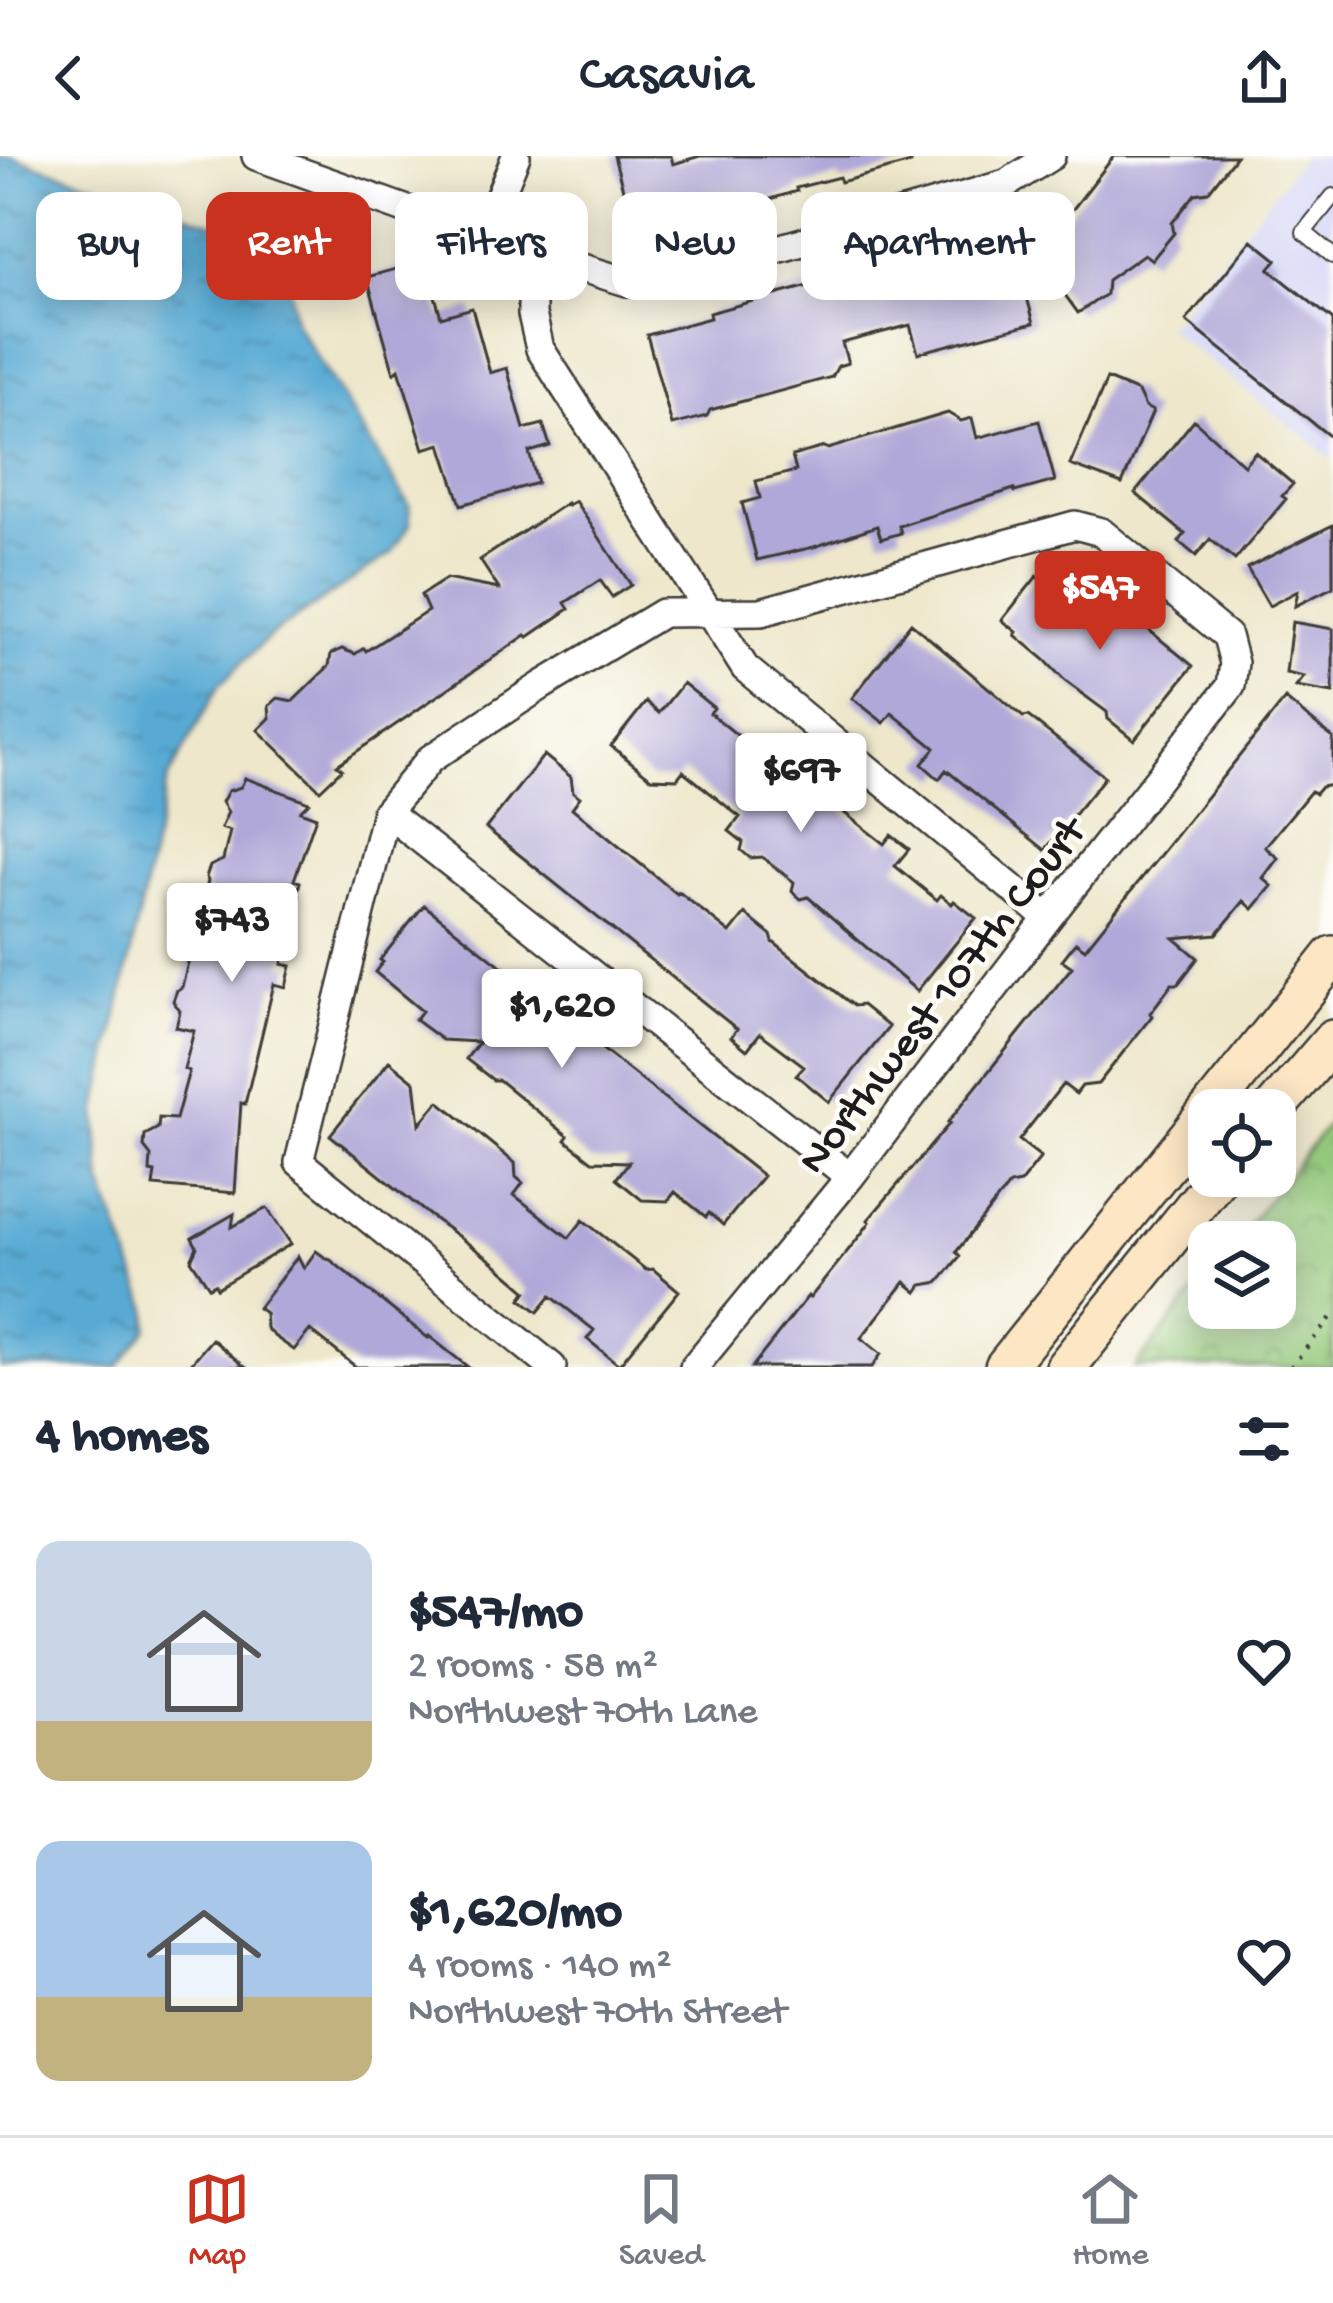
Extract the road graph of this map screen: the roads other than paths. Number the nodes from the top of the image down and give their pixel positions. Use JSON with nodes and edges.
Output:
{"nodes":[{"id":1,"x":256,"y":156,"type":"edge"},
{"id":2,"x":516,"y":156,"type":"edge"},
{"id":3,"x":1051,"y":156,"type":"edge"},
{"id":4,"x":501,"y":192,"type":"edge"},
{"id":5,"x":1333,"y":196,"type":"edge"},
{"id":6,"x":395,"y":206,"type":"edge"},
{"id":7,"x":1333,"y":256,"type":"edge"},
{"id":8,"x":588,"y":269,"type":"edge"},
{"id":9,"x":532,"y":300,"type":"edge"},
{"id":10,"x":708,"y":613,"type":"junction"},
{"id":11,"x":386,"y":812,"type":"junction"},
{"id":12,"x":1048,"y":917,"type":"junction"},
{"id":13,"x":1333,"y":956,"type":"edge"},
{"id":14,"x":1333,"y":1040,"type":"edge"},
{"id":15,"x":1227,"y":1089,"type":"edge"},
{"id":16,"x":1291,"y":1089,"type":"edge"},
{"id":17,"x":1188,"y":1137,"type":"edge"},
{"id":18,"x":850,"y":1177,"type":"junction"},
{"id":19,"x":1202,"y":1197,"type":"edge"},
{"id":20,"x":552,"y":1367,"type":"edge"},
{"id":21,"x":694,"y":1367,"type":"edge"},
{"id":22,"x":1005,"y":1367,"type":"edge"},
{"id":23,"x":1066,"y":1367,"type":"edge"}],
"edges":[{"from":1,"to":6,"type":"street"},
{"from":2,"to":4,"type":"street"},
{"from":3,"to":8,"type":"street"},
{"from":5,"to":7,"type":"lane"},
{"from":9,"to":10,"type":"street"},
{"from":10,"to":11,"type":"street"},
{"from":10,"to":12,"type":"street"},
{"from":10,"to":12,"type":"street","name":"Northwest 107th Court"},
{"from":11,"to":18,"type":"street"},
{"from":11,"to":20,"type":"street"},
{"from":12,"to":18,"type":"street","name":"Northwest 107th Court"},
{"from":13,"to":15,"type":"main road"},
{"from":14,"to":16,"type":"main road"},
{"from":17,"to":22,"type":"main road"},
{"from":18,"to":21,"type":"street","name":"Northwest 107th Court"},
{"from":19,"to":23,"type":"main road"}]}
